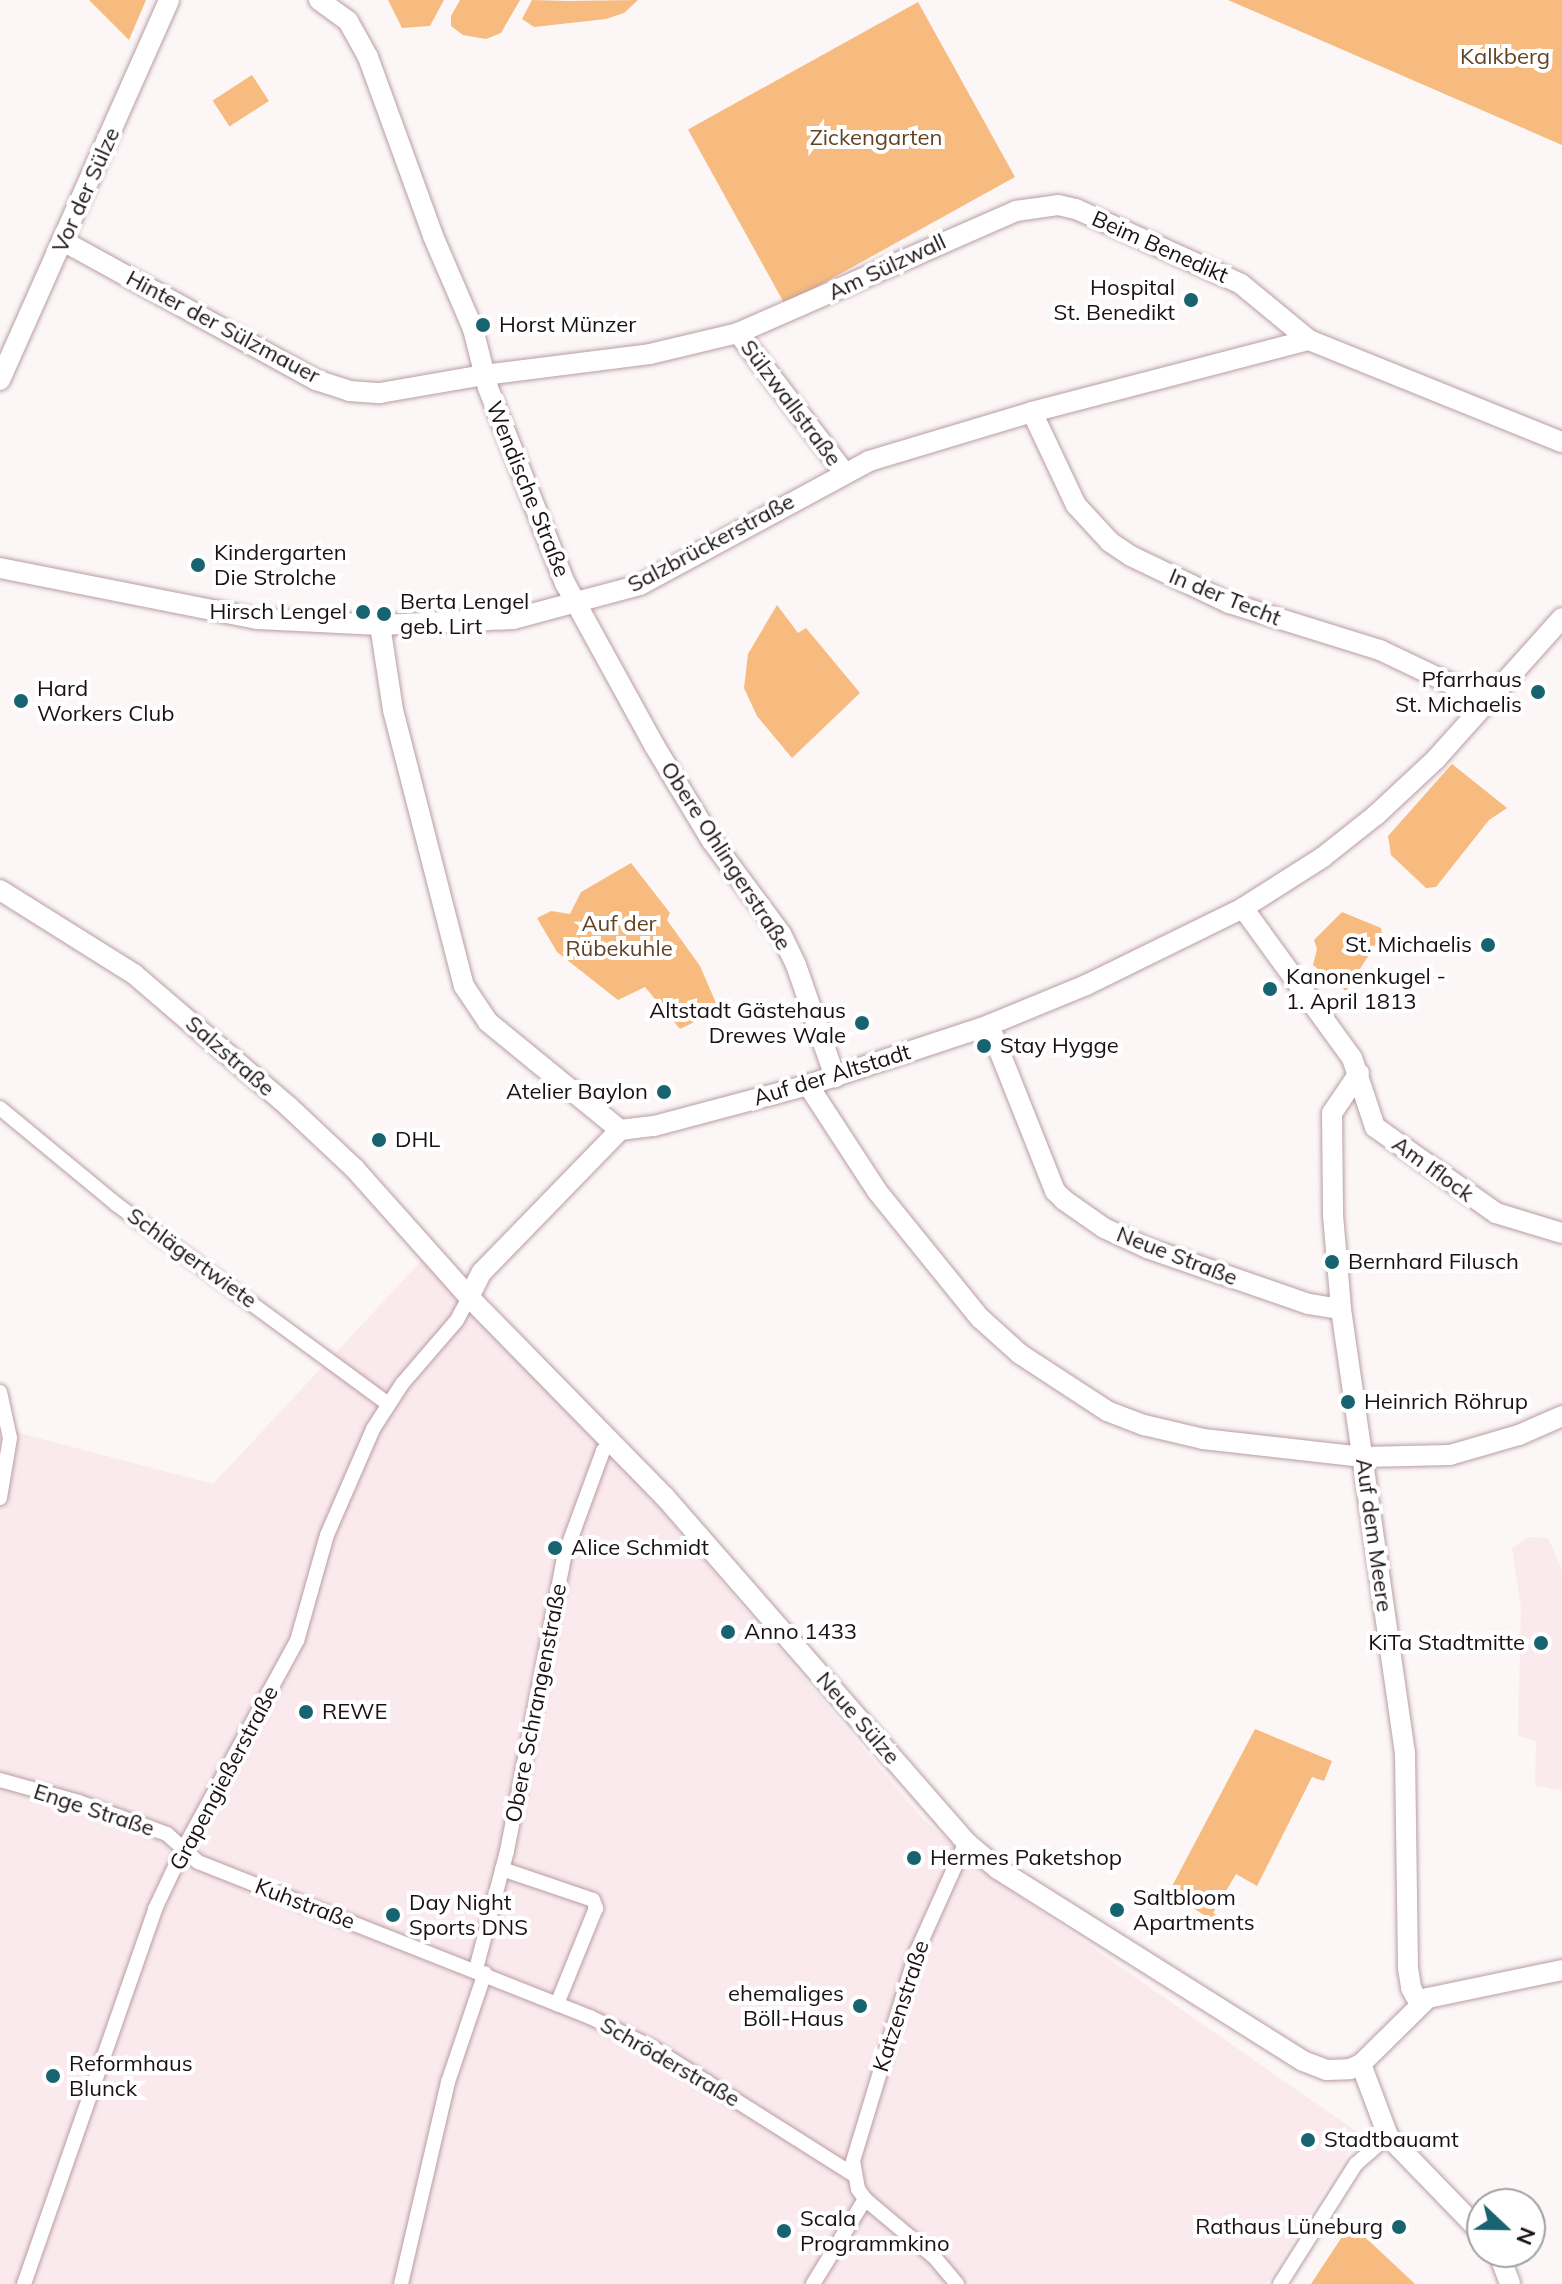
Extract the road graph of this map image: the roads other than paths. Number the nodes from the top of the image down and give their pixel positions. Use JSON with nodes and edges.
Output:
{"nodes":[{"id":1,"x":169,"y":0,"type":"edge"},
{"id":2,"x":319,"y":0,"type":"edge"},
{"id":3,"x":1038,"y":206,"type":"joint"},
{"id":4,"x":63,"y":241,"type":"junction"},
{"id":5,"x":738,"y":333,"type":"junction"},
{"id":6,"x":1309,"y":340,"type":"junction"},
{"id":7,"x":484,"y":375,"type":"junction"},
{"id":8,"x":0,"y":380,"type":"edge"},
{"id":9,"x":1032,"y":412,"type":"junction"},
{"id":10,"x":1562,"y":442,"type":"edge"},
{"id":11,"x":844,"y":472,"type":"junction"},
{"id":12,"x":0,"y":568,"type":"edge"},
{"id":13,"x":574,"y":602,"type":"junction"},
{"id":14,"x":1562,"y":618,"type":"edge"},
{"id":15,"x":380,"y":625,"type":"junction"},
{"id":16,"x":1487,"y":701,"type":"junction"},
{"id":17,"x":0,"y":890,"type":"edge"},
{"id":18,"x":1243,"y":908,"type":"junction"},
{"id":19,"x":989,"y":1025,"type":"junction"},
{"id":20,"x":1356,"y":1065,"type":"junction"},
{"id":21,"x":835,"y":1077,"type":"junction"},
{"id":22,"x":808,"y":1085,"type":"junction"},
{"id":23,"x":0,"y":1108,"type":"edge"},
{"id":24,"x":620,"y":1130,"type":"junction"},
{"id":25,"x":1562,"y":1233,"type":"edge"},
{"id":26,"x":432,"y":1256,"type":"joint"},
{"id":27,"x":469,"y":1297,"type":"junction"},
{"id":28,"x":1341,"y":1309,"type":"junction"},
{"id":29,"x":0,"y":1392,"type":"edge"},
{"id":30,"x":388,"y":1404,"type":"junction"},
{"id":31,"x":1562,"y":1416,"type":"edge"},
{"id":32,"x":606,"y":1436,"type":"junction"},
{"id":33,"x":5,"y":1437,"type":"edge"},
{"id":34,"x":1363,"y":1457,"type":"junction"},
{"id":35,"x":0,"y":1498,"type":"edge"},
{"id":36,"x":0,"y":1780,"type":"edge"},
{"id":37,"x":966,"y":1842,"type":"junction"},
{"id":38,"x":184,"y":1848,"type":"junction"},
{"id":39,"x":502,"y":1869,"type":"junction"},
{"id":40,"x":1562,"y":1970,"type":"edge"},
{"id":41,"x":480,"y":1971,"type":"junction"},
{"id":42,"x":557,"y":2004,"type":"junction"},
{"id":43,"x":1420,"y":2004,"type":"junction"},
{"id":44,"x":1361,"y":2064,"type":"junction"},
{"id":45,"x":1388,"y":2136,"type":"junction"},
{"id":46,"x":854,"y":2175,"type":"junction"},
{"id":47,"x":865,"y":2199,"type":"junction"},
{"id":48,"x":1466,"y":2216,"type":"edge"},
{"id":49,"x":24,"y":2284,"type":"edge"},
{"id":50,"x":401,"y":2284,"type":"edge"},
{"id":51,"x":813,"y":2284,"type":"edge"},
{"id":52,"x":957,"y":2284,"type":"edge"},
{"id":53,"x":1280,"y":2284,"type":"edge"}],
"edges":[{"from":1,"to":4,"type":"street","name":"Vor der Sülze"},
{"from":2,"to":7,"type":"street"},
{"from":3,"to":5,"type":"street","name":"Am Sülzwall"},
{"from":3,"to":6,"type":"street","name":"Beim Benedikt"},
{"from":4,"to":7,"type":"street","name":"Hinter der Sülzmauer"},
{"from":4,"to":8,"type":"street","name":"Vor der Sülze"},
{"from":5,"to":7,"type":"street","name":"Hinter der Sülzmauer"},
{"from":5,"to":11,"type":"street","name":"Sülzwallstraße"},
{"from":6,"to":9,"type":"street"},
{"from":6,"to":10,"type":"street","name":"Beim Benedikt"},
{"from":7,"to":13,"type":"street","name":"Wendische Straße"},
{"from":9,"to":11,"type":"street","name":"Salzbrückerstraße"},
{"from":9,"to":16,"type":"street","name":"In der Techt"},
{"from":11,"to":13,"type":"street","name":"Salzbrückerstraße"},
{"from":12,"to":15,"type":"street","name":"Salzbrückerstraße"},
{"from":13,"to":15,"type":"street","name":"Salzbrückerstraße"},
{"from":13,"to":21,"type":"street","name":"Obere Ohlingerstraße"},
{"from":14,"to":16,"type":"street","name":"Auf der Altstadt"},
{"from":15,"to":24,"type":"street"},
{"from":16,"to":18,"type":"street","name":"Auf der Altstadt"},
{"from":17,"to":26,"type":"street","name":"Salzstraße"},
{"from":18,"to":19,"type":"street","name":"Auf der Altstadt"},
{"from":18,"to":20,"type":"street","name":"Am Iflock"},
{"from":19,"to":21,"type":"street","name":"Auf der Altstadt"},
{"from":19,"to":28,"type":"street","name":"Neue Straße"},
{"from":20,"to":25,"type":"street","name":"Am Iflock"},
{"from":20,"to":28,"type":"street","name":"Auf dem Meere"},
{"from":21,"to":22,"type":"street","name":"Auf der Altstadt"},
{"from":22,"to":24,"type":"street","name":"Auf der Altstadt"},
{"from":22,"to":34,"type":"street"},
{"from":23,"to":30,"type":"street","name":"Schlägertwiete"},
{"from":24,"to":27,"type":"street"},
{"from":26,"to":27,"type":"street","name":"Neue Sülze"},
{"from":27,"to":30,"type":"street","name":"Grapengießerstraße"},
{"from":27,"to":32,"type":"street","name":"Neue Sülze"},
{"from":28,"to":34,"type":"street","name":"Auf dem Meere"},
{"from":29,"to":33,"type":"street"},
{"from":30,"to":38,"type":"street","name":"Grapengießerstraße"},
{"from":31,"to":34,"type":"street"},
{"from":32,"to":37,"type":"street","name":"Neue Sülze"},
{"from":32,"to":39,"type":"street","name":"Obere Schrangenstraße"},
{"from":33,"to":35,"type":"street"},
{"from":34,"to":43,"type":"street","name":"Auf dem Meere"},
{"from":36,"to":38,"type":"street","name":"Enge Straße"},
{"from":37,"to":44,"type":"street","name":"Neue Sülze"},
{"from":37,"to":46,"type":"street","name":"Katzenstraße"},
{"from":38,"to":41,"type":"street","name":"Kuhstraße"},
{"from":38,"to":49,"type":"street","name":"Grapengießerstraße"},
{"from":39,"to":41,"type":"street","name":"Obere Schrangenstraße"},
{"from":39,"to":42,"type":"street"},
{"from":40,"to":43,"type":"street"},
{"from":41,"to":42,"type":"street","name":"Schröderstraße"},
{"from":41,"to":50,"type":"street","name":"Obere Schrangenstraße"},
{"from":42,"to":46,"type":"street","name":"Schröderstraße"},
{"from":43,"to":44,"type":"street"},
{"from":44,"to":45,"type":"street"},
{"from":45,"to":48,"type":"street"},
{"from":45,"to":53,"type":"street"},
{"from":46,"to":47,"type":"street"},
{"from":47,"to":51,"type":"street"},
{"from":47,"to":52,"type":"street"}]}
